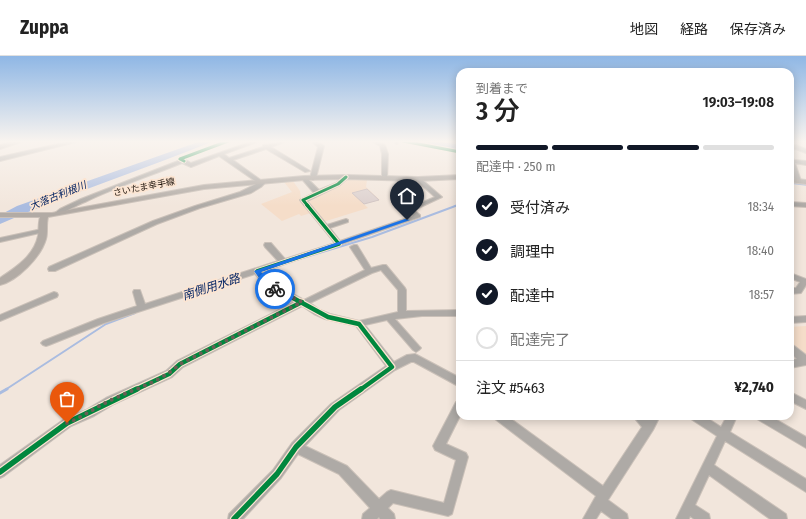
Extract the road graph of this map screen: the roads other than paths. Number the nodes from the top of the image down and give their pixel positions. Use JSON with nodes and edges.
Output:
{"nodes":[{"id":1,"x":178,"y":163,"type":"edge"},
{"id":2,"x":187,"y":163,"type":"edge"},
{"id":3,"x":197,"y":163,"type":"edge"},
{"id":4,"x":233,"y":163,"type":"edge"},
{"id":5,"x":289,"y":163,"type":"edge"},
{"id":6,"x":317,"y":163,"type":"edge"},
{"id":7,"x":385,"y":163,"type":"edge"},
{"id":8,"x":191,"y":165,"type":"junction"},
{"id":9,"x":199,"y":169,"type":"dead end"},
{"id":10,"x":305,"y":175,"type":"junction"},
{"id":11,"x":346,"y":177,"type":"junction"},
{"id":12,"x":456,"y":177,"type":"edge"},
{"id":13,"x":313,"y":178,"type":"junction"},
{"id":14,"x":385,"y":178,"type":"junction"},
{"id":15,"x":418,"y":179,"type":"junction"},
{"id":16,"x":794,"y":181,"type":"edge"},
{"id":17,"x":262,"y":182,"type":"junction"},
{"id":18,"x":806,"y":182,"type":"edge"},
{"id":19,"x":318,"y":193,"type":"junction"},
{"id":20,"x":794,"y":204,"type":"edge"},
{"id":21,"x":806,"y":205,"type":"edge"},
{"id":22,"x":57,"y":214,"type":"junction"},
{"id":23,"x":0,"y":215,"type":"edge"},
{"id":24,"x":45,"y":216,"type":"junction"},
{"id":25,"x":346,"y":221,"type":"dead end"},
{"id":26,"x":326,"y":228,"type":"junction"},
{"id":27,"x":42,"y":231,"type":"junction"},
{"id":28,"x":351,"y":231,"type":"dead end"},
{"id":29,"x":357,"y":238,"type":"junction"},
{"id":30,"x":0,"y":240,"type":"edge"},
{"id":31,"x":339,"y":244,"type":"junction"},
{"id":32,"x":268,"y":245,"type":"dead end"},
{"id":33,"x":354,"y":247,"type":"dead end"},
{"id":34,"x":283,"y":262,"type":"junction"},
{"id":35,"x":52,"y":269,"type":"dead end"},
{"id":36,"x":257,"y":271,"type":"junction"},
{"id":37,"x":369,"y":271,"type":"junction"},
{"id":38,"x":794,"y":277,"type":"edge"},
{"id":39,"x":0,"y":282,"type":"edge"},
{"id":40,"x":806,"y":282,"type":"edge"},
{"id":41,"x":794,"y":291,"type":"edge"},
{"id":42,"x":137,"y":292,"type":"dead end"},
{"id":43,"x":54,"y":295,"type":"dead end"},
{"id":44,"x":303,"y":302,"type":"junction"},
{"id":45,"x":142,"y":308,"type":"junction"},
{"id":46,"x":456,"y":313,"type":"edge"},
{"id":47,"x":402,"y":315,"type":"junction"},
{"id":48,"x":389,"y":317,"type":"junction"},
{"id":49,"x":0,"y":318,"type":"edge"},
{"id":50,"x":806,"y":319,"type":"edge"},
{"id":51,"x":794,"y":320,"type":"edge"},
{"id":52,"x":359,"y":324,"type":"junction"},
{"id":53,"x":46,"y":343,"type":"dead end"},
{"id":54,"x":416,"y":348,"type":"dead end"},
{"id":55,"x":794,"y":350,"type":"edge"},
{"id":56,"x":806,"y":361,"type":"edge"},
{"id":57,"x":794,"y":363,"type":"edge"},
{"id":58,"x":392,"y":367,"type":"junction"},
{"id":59,"x":456,"y":382,"type":"edge"},
{"id":60,"x":794,"y":398,"type":"edge"},
{"id":61,"x":806,"y":405,"type":"edge"},
{"id":62,"x":456,"y":414,"type":"edge"},
{"id":63,"x":504,"y":420,"type":"edge"},
{"id":64,"x":642,"y":420,"type":"edge"},
{"id":65,"x":652,"y":420,"type":"edge"},
{"id":66,"x":702,"y":420,"type":"edge"},
{"id":67,"x":730,"y":420,"type":"edge"},
{"id":68,"x":768,"y":420,"type":"edge"},
{"id":69,"x":648,"y":426,"type":"junction"},
{"id":70,"x":724,"y":433,"type":"junction"},
{"id":71,"x":806,"y":443,"type":"edge"},
{"id":72,"x":296,"y":447,"type":"junction"},
{"id":73,"x":707,"y":468,"type":"junction"},
{"id":74,"x":0,"y":472,"type":"edge"},
{"id":75,"x":806,"y":486,"type":"edge"},
{"id":76,"x":602,"y":499,"type":"junction"},
{"id":77,"x":688,"y":507,"type":"junction"},
{"id":78,"x":379,"y":508,"type":"junction"},
{"id":79,"x":234,"y":519,"type":"edge"},
{"id":80,"x":368,"y":519,"type":"edge"},
{"id":81,"x":389,"y":519,"type":"edge"},
{"id":82,"x":589,"y":519,"type":"edge"},
{"id":83,"x":622,"y":519,"type":"edge"},
{"id":84,"x":682,"y":519,"type":"edge"},
{"id":85,"x":704,"y":519,"type":"edge"},
{"id":86,"x":781,"y":519,"type":"edge"}],
"edges":[{"from":1,"to":22,"type":"street"},
{"from":2,"to":8,"type":"street"},
{"from":3,"to":8,"type":"street"},
{"from":4,"to":17,"type":"street"},
{"from":5,"to":10,"type":"street"},
{"from":6,"to":13,"type":"street"},
{"from":7,"to":14,"type":"street"},
{"from":8,"to":9,"type":"street"},
{"from":10,"to":13,"type":"main road","name":"さいたま幸手線"},
{"from":10,"to":17,"type":"main road","name":"さいたま幸手線"},
{"from":10,"to":19,"type":"street"},
{"from":11,"to":13,"type":"main road","name":"さいたま幸手線"},
{"from":11,"to":14,"type":"main road","name":"さいたま幸手線"},
{"from":11,"to":19,"type":"street"},
{"from":12,"to":15,"type":"main road","name":"さいたま幸手線"},
{"from":14,"to":15,"type":"main road","name":"さいたま幸手線"},
{"from":15,"to":29,"type":"street"},
{"from":16,"to":18,"type":"main road"},
{"from":17,"to":22,"type":"main road","name":"さいたま幸手線"},
{"from":17,"to":35,"type":"street"},
{"from":19,"to":26,"type":"street"},
{"from":20,"to":21,"type":"street"},
{"from":22,"to":24,"type":"main road","name":"さいたま幸手線"},
{"from":23,"to":24,"type":"main road","name":"さいたま幸手線"},
{"from":24,"to":27,"type":"main road"},
{"from":25,"to":26,"type":"street"},
{"from":26,"to":31,"type":"street"},
{"from":27,"to":30,"type":"street"},
{"from":27,"to":39,"type":"main road"},
{"from":28,"to":29,"type":"street"},
{"from":29,"to":31,"type":"street"},
{"from":31,"to":34,"type":"street"},
{"from":32,"to":34,"type":"street"},
{"from":33,"to":37,"type":"street"},
{"from":34,"to":36,"type":"street"},
{"from":36,"to":44,"type":"street"},
{"from":36,"to":45,"type":"street"},
{"from":37,"to":44,"type":"street"},
{"from":37,"to":47,"type":"street"},
{"from":38,"to":40,"type":"street"},
{"from":40,"to":41,"type":"street"},
{"from":42,"to":45,"type":"street"},
{"from":43,"to":49,"type":"street"},
{"from":44,"to":52,"type":"street"},
{"from":44,"to":74,"type":"street"},
{"from":45,"to":53,"type":"street"},
{"from":46,"to":47,"type":"street"},
{"from":47,"to":48,"type":"street"},
{"from":48,"to":52,"type":"street"},
{"from":48,"to":54,"type":"street"},
{"from":50,"to":51,"type":"street"},
{"from":52,"to":58,"type":"street"},
{"from":55,"to":56,"type":"street"},
{"from":56,"to":57,"type":"street"},
{"from":58,"to":59,"type":"street"},
{"from":58,"to":72,"type":"street"},
{"from":60,"to":61,"type":"street"},
{"from":62,"to":78,"type":"street"},
{"from":63,"to":76,"type":"street"},
{"from":64,"to":69,"type":"street"},
{"from":65,"to":69,"type":"street"},
{"from":66,"to":70,"type":"street"},
{"from":67,"to":70,"type":"street"},
{"from":68,"to":71,"type":"street"},
{"from":69,"to":76,"type":"street"},
{"from":70,"to":73,"type":"street"},
{"from":70,"to":75,"type":"street"},
{"from":72,"to":78,"type":"street"},
{"from":72,"to":79,"type":"street"},
{"from":73,"to":77,"type":"street"},
{"from":73,"to":86,"type":"street"},
{"from":76,"to":82,"type":"street"},
{"from":76,"to":83,"type":"street"},
{"from":77,"to":84,"type":"street"},
{"from":77,"to":85,"type":"street"},
{"from":78,"to":80,"type":"street"},
{"from":78,"to":81,"type":"street"}]}
